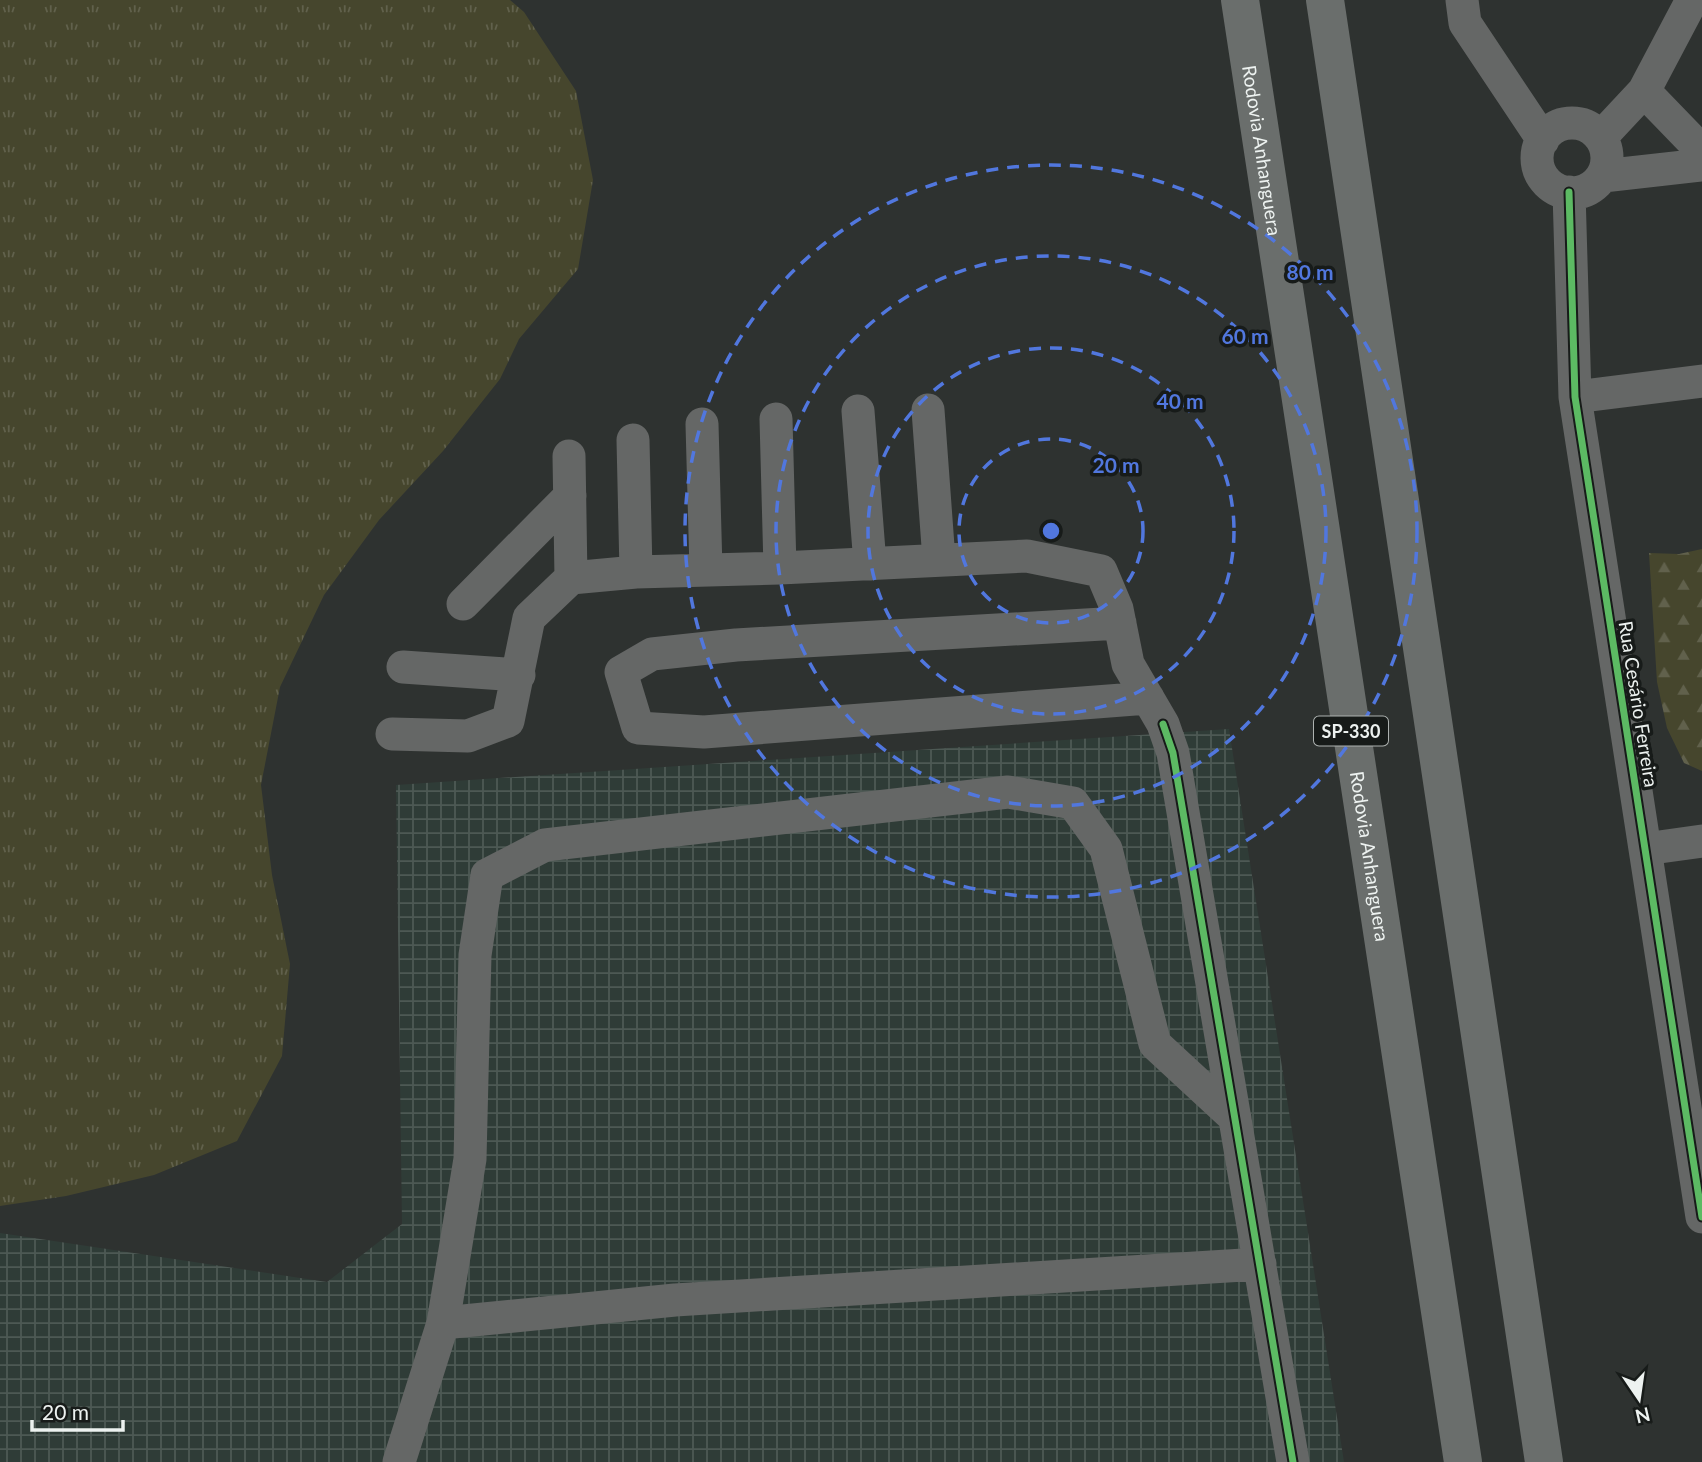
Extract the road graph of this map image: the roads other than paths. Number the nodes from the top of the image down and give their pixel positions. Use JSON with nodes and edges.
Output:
{"nodes":[{"id":1,"x":1240,"y":0,"type":"edge"},
{"id":2,"x":1325,"y":0,"type":"edge"},
{"id":3,"x":1462,"y":0,"type":"edge"},
{"id":4,"x":1692,"y":0,"type":"edge"},
{"id":5,"x":1644,"y":91,"type":"junction"},
{"id":6,"x":1601,"y":137,"type":"junction"},
{"id":7,"x":1542,"y":140,"type":"junction"},
{"id":8,"x":1702,"y":151,"type":"edge"},
{"id":9,"x":1702,"y":165,"type":"edge"},
{"id":10,"x":1602,"y":176,"type":"junction"},
{"id":11,"x":1569,"y":192,"type":"junction"},
{"id":12,"x":1702,"y":381,"type":"edge"},
{"id":13,"x":1575,"y":397,"type":"junction"},
{"id":14,"x":928,"y":410,"type":"dead end"},
{"id":15,"x":858,"y":411,"type":"dead end"},
{"id":16,"x":776,"y":419,"type":"dead end"},
{"id":17,"x":702,"y":424,"type":"dead end"},
{"id":18,"x":633,"y":440,"type":"dead end"},
{"id":19,"x":569,"y":456,"type":"dead end"},
{"id":20,"x":570,"y":496,"type":"junction"},
{"id":21,"x":939,"y":560,"type":"junction"},
{"id":22,"x":870,"y":564,"type":"junction"},
{"id":23,"x":780,"y":568,"type":"junction"},
{"id":24,"x":706,"y":570,"type":"junction"},
{"id":25,"x":636,"y":572,"type":"junction"},
{"id":26,"x":571,"y":578,"type":"junction"},
{"id":27,"x":463,"y":604,"type":"dead end"},
{"id":28,"x":1120,"y":623,"type":"junction"},
{"id":29,"x":403,"y":667,"type":"dead end"},
{"id":30,"x":519,"y":675,"type":"junction"},
{"id":31,"x":1156,"y":711,"type":"junction"},
{"id":32,"x":392,"y":734,"type":"dead end"},
{"id":33,"x":1702,"y":841,"type":"edge"},
{"id":34,"x":1645,"y":849,"type":"junction"},
{"id":35,"x":1235,"y":1118,"type":"junction"},
{"id":36,"x":1702,"y":1217,"type":"edge"},
{"id":37,"x":1260,"y":1264,"type":"junction"},
{"id":38,"x":443,"y":1323,"type":"junction"},
{"id":39,"x":399,"y":1462,"type":"edge"},
{"id":40,"x":1293,"y":1462,"type":"edge"},
{"id":41,"x":1463,"y":1462,"type":"edge"},
{"id":42,"x":1544,"y":1462,"type":"edge"}],
"edges":[{"from":1,"to":41,"type":"highway","name":"Rodovia Anhanguera","number":"SP-330"},
{"from":2,"to":42,"type":"highway"},
{"from":3,"to":7,"type":"street"},
{"from":4,"to":5,"type":"street"},
{"from":5,"to":6,"type":"street"},
{"from":5,"to":8,"type":"street"},
{"from":6,"to":7,"type":"street"},
{"from":6,"to":10,"type":"street"},
{"from":7,"to":11,"type":"street"},
{"from":9,"to":10,"type":"street"},
{"from":10,"to":11,"type":"street"},
{"from":11,"to":13,"type":"street","name":"Rua Cesário Ferreira"},
{"from":12,"to":13,"type":"street"},
{"from":13,"to":34,"type":"street","name":"Rua Cesário Ferreira"},
{"from":14,"to":21,"type":"street"},
{"from":15,"to":22,"type":"street"},
{"from":16,"to":23,"type":"street"},
{"from":17,"to":24,"type":"street"},
{"from":18,"to":25,"type":"street"},
{"from":19,"to":20,"type":"street"},
{"from":20,"to":26,"type":"street"},
{"from":20,"to":27,"type":"street"},
{"from":21,"to":22,"type":"street"},
{"from":21,"to":28,"type":"street"},
{"from":22,"to":23,"type":"street"},
{"from":23,"to":24,"type":"street"},
{"from":24,"to":25,"type":"street"},
{"from":25,"to":26,"type":"street"},
{"from":26,"to":30,"type":"street"},
{"from":28,"to":31,"type":"street"},
{"from":28,"to":31,"type":"street"},
{"from":29,"to":30,"type":"street"},
{"from":30,"to":32,"type":"street"},
{"from":31,"to":35,"type":"street"},
{"from":33,"to":34,"type":"street"},
{"from":34,"to":36,"type":"street","name":"Rua Cesário Ferreira"},
{"from":35,"to":37,"type":"street"},
{"from":35,"to":38,"type":"street"},
{"from":37,"to":38,"type":"street"},
{"from":37,"to":40,"type":"street"},
{"from":38,"to":39,"type":"street"}]}
